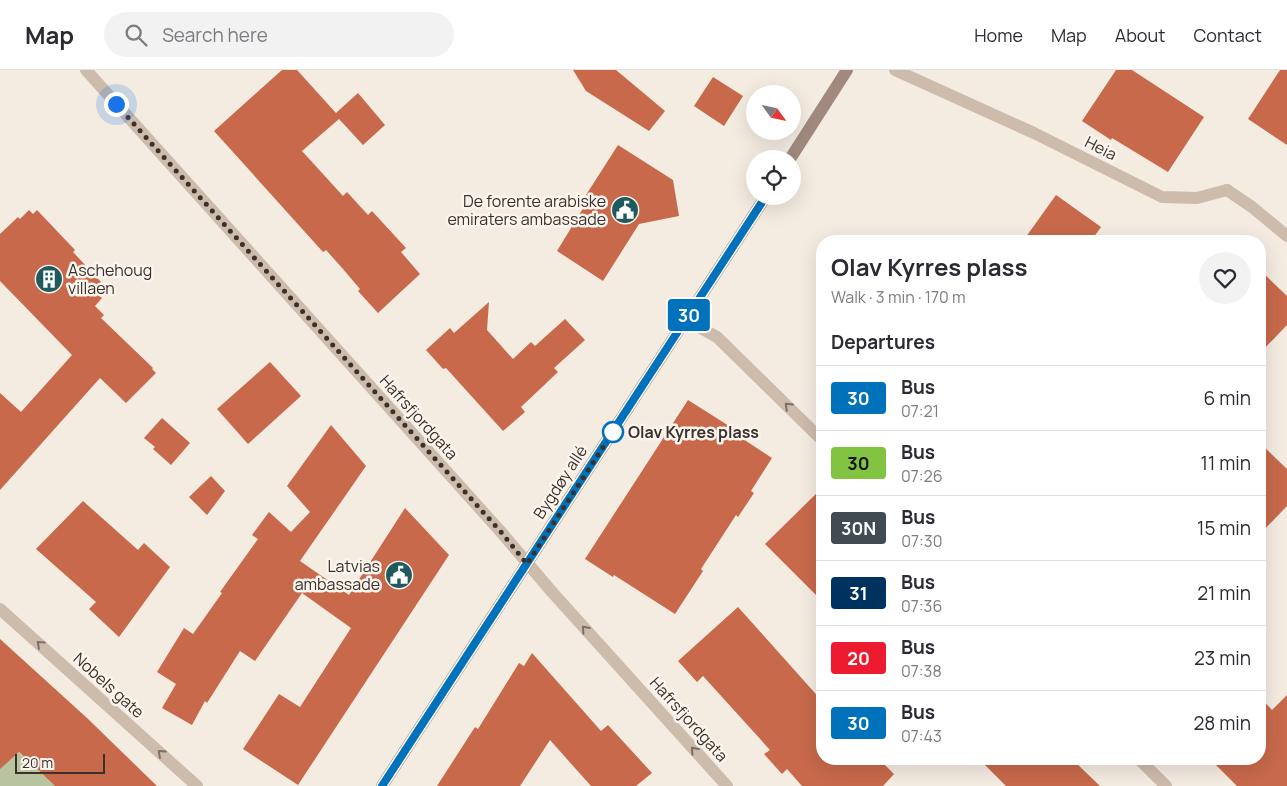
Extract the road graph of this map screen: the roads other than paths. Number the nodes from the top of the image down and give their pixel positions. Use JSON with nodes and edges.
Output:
{"nodes":[{"id":1,"x":86,"y":70,"type":"edge"},
{"id":2,"x":847,"y":70,"type":"edge"},
{"id":3,"x":895,"y":70,"type":"edge"},
{"id":4,"x":796,"y":150,"type":"edge"},
{"id":5,"x":760,"y":205,"type":"edge"},
{"id":6,"x":1287,"y":236,"type":"edge"},
{"id":7,"x":686,"y":320,"type":"junction"},
{"id":8,"x":816,"y":434,"type":"edge"},
{"id":9,"x":527,"y":564,"type":"junction"},
{"id":10,"x":0,"y":609,"type":"edge"},
{"id":11,"x":1145,"y":765,"type":"edge"},
{"id":12,"x":196,"y":786,"type":"edge"},
{"id":13,"x":382,"y":786,"type":"edge"},
{"id":14,"x":727,"y":786,"type":"edge"},
{"id":15,"x":1166,"y":786,"type":"edge"}],
"edges":[{"from":1,"to":9,"type":"street","name":"Hafrsfjordgata"},
{"from":2,"to":4,"type":"main road"},
{"from":3,"to":6,"type":"street","name":"Heia"},
{"from":5,"to":7,"type":"main road","name":"Bygdøy allé"},
{"from":8,"to":7,"type":"street","one_way":true},
{"from":7,"to":9,"type":"main road","name":"Bygdøy allé"},
{"from":9,"to":13,"type":"main road","name":"Bygdøy allé"},
{"from":14,"to":9,"type":"street","name":"Hafrsfjordgata","one_way":true},
{"from":12,"to":10,"type":"street","name":"Nobels gate","one_way":true},
{"from":11,"to":15,"type":"street"}]}
